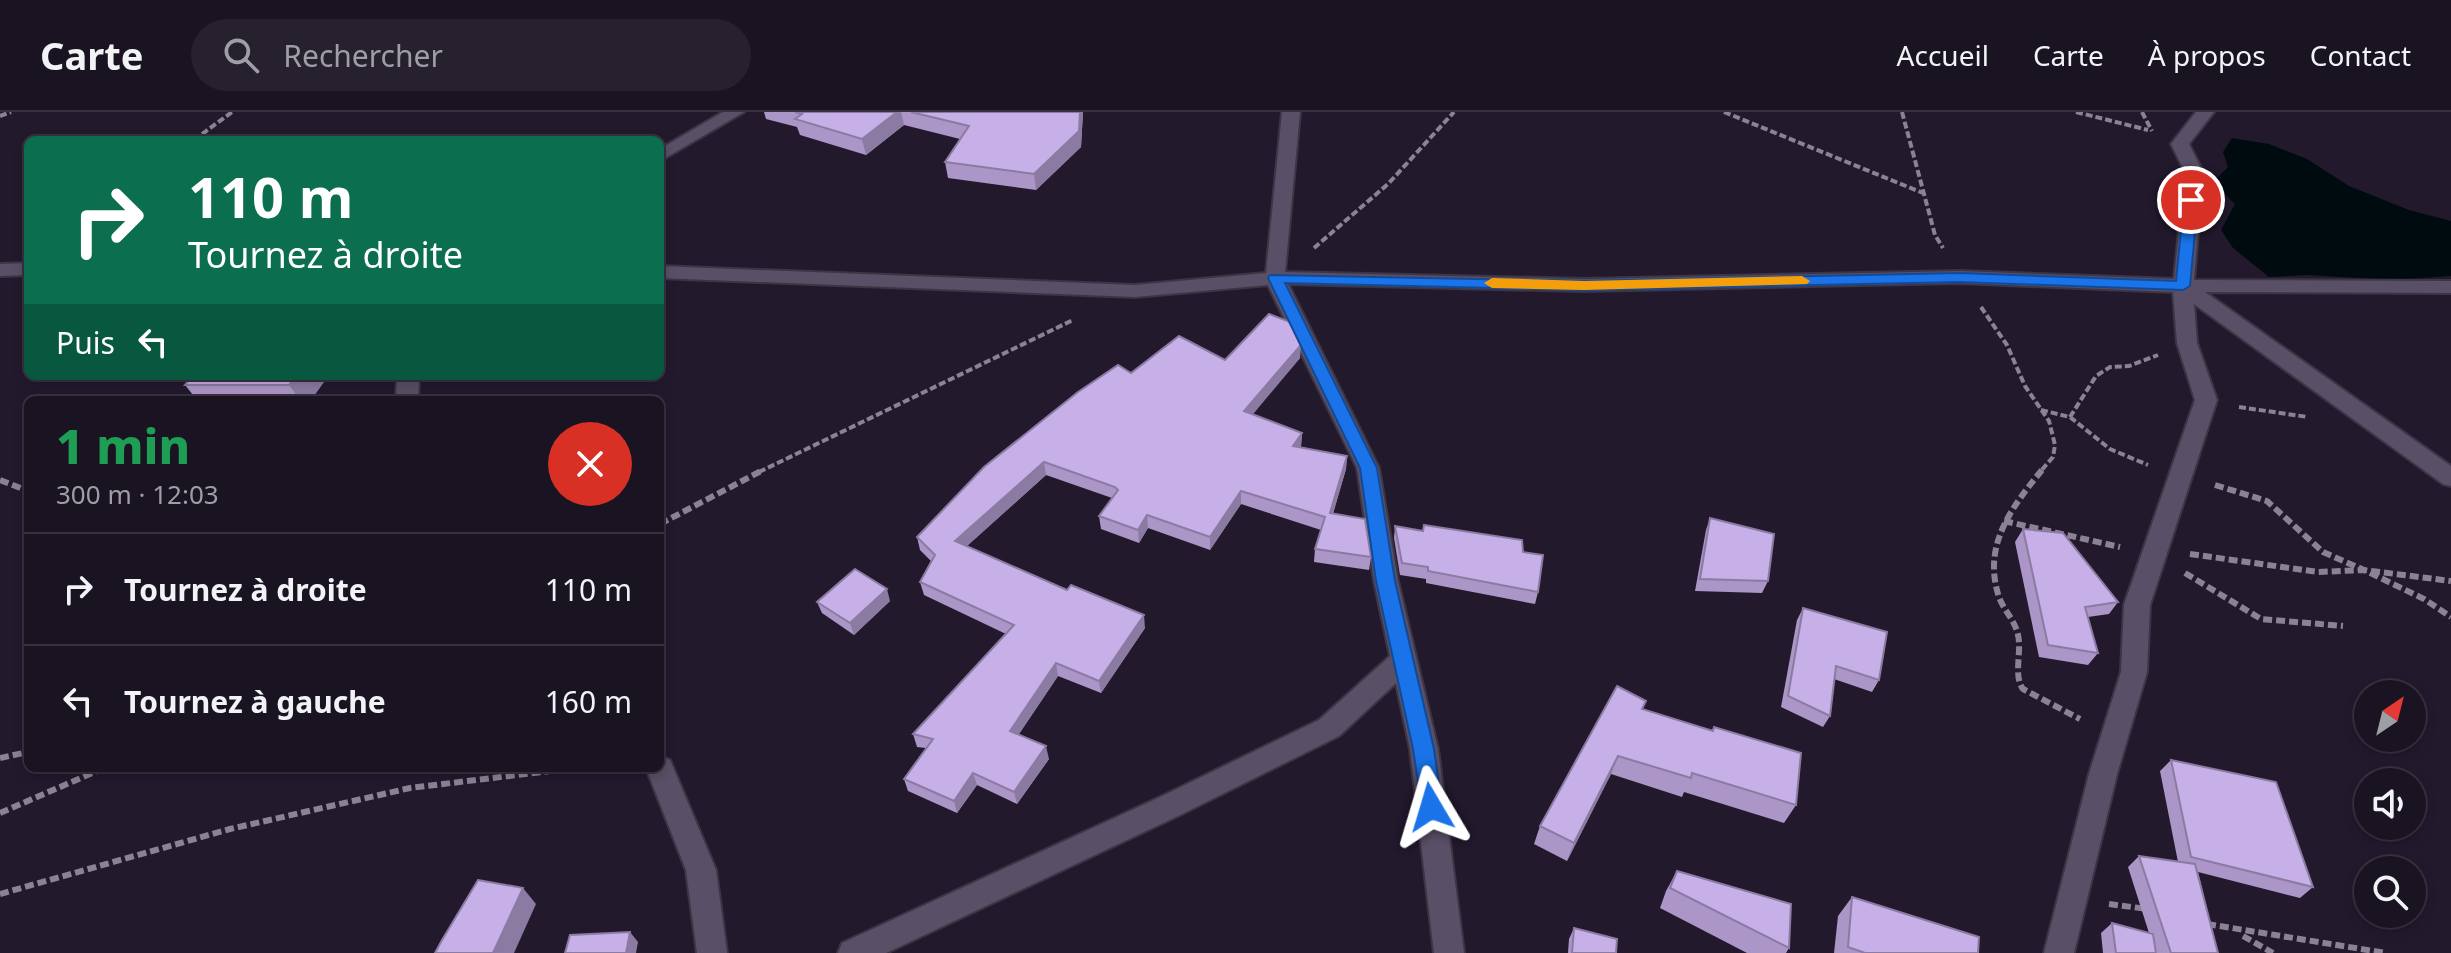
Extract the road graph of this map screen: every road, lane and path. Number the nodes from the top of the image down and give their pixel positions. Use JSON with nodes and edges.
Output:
{"nodes":[{"id":1,"x":11,"y":112,"type":"edge"},
{"id":2,"x":232,"y":112,"type":"edge"},
{"id":3,"x":735,"y":112,"type":"edge"},
{"id":4,"x":1291,"y":112,"type":"edge"},
{"id":5,"x":1454,"y":112,"type":"edge"},
{"id":6,"x":1724,"y":112,"type":"edge"},
{"id":7,"x":1902,"y":112,"type":"edge"},
{"id":8,"x":2076,"y":112,"type":"edge"},
{"id":9,"x":2205,"y":112,"type":"edge"},
{"id":10,"x":0,"y":116,"type":"edge"},
{"id":11,"x":2149,"y":130,"type":"dead end"},
{"id":12,"x":199,"y":136,"type":"edge"},
{"id":13,"x":664,"y":154,"type":"edge"},
{"id":14,"x":1923,"y":193,"type":"junction"},
{"id":15,"x":24,"y":269,"type":"edge"},
{"id":16,"x":0,"y":270,"type":"edge"},
{"id":17,"x":664,"y":272,"type":"edge"},
{"id":18,"x":1960,"y":277,"type":"junction"},
{"id":19,"x":1275,"y":278,"type":"junction"},
{"id":20,"x":2183,"y":286,"type":"junction"},
{"id":21,"x":2451,"y":287,"type":"edge"},
{"id":22,"x":1078,"y":318,"type":"dead end"},
{"id":23,"x":2187,"y":343,"type":"junction"},
{"id":24,"x":2206,"y":400,"type":"junction"},
{"id":25,"x":2041,"y":409,"type":"junction"},
{"id":26,"x":2070,"y":417,"type":"junction"},
{"id":27,"x":2320,"y":418,"type":"dead end"},
{"id":28,"x":2181,"y":476,"type":"junction"},
{"id":29,"x":2451,"y":478,"type":"edge"},
{"id":30,"x":0,"y":480,"type":"edge"},
{"id":31,"x":24,"y":489,"type":"edge"},
{"id":32,"x":2004,"y":521,"type":"junction"},
{"id":33,"x":664,"y":522,"type":"edge"},
{"id":34,"x":2154,"y":554,"type":"junction"},
{"id":35,"x":2364,"y":570,"type":"junction"},
{"id":36,"x":2451,"y":581,"type":"edge"},
{"id":37,"x":2451,"y":617,"type":"edge"},
{"id":38,"x":2343,"y":626,"type":"dead end"},
{"id":39,"x":1403,"y":660,"type":"junction"},
{"id":40,"x":2113,"y":739,"type":"junction"},
{"id":41,"x":24,"y":753,"type":"edge"},
{"id":42,"x":0,"y":758,"type":"edge"},
{"id":43,"x":95,"y":772,"type":"edge"},
{"id":44,"x":542,"y":772,"type":"edge"},
{"id":45,"x":662,"y":772,"type":"edge"},
{"id":46,"x":0,"y":813,"type":"edge"},
{"id":47,"x":0,"y":894,"type":"edge"},
{"id":48,"x":2072,"y":898,"type":"junction"},
{"id":49,"x":2154,"y":910,"type":"edge"},
{"id":50,"x":2196,"y":921,"type":"edge"},
{"id":51,"x":2239,"y":934,"type":"junction"},
{"id":52,"x":712,"y":953,"type":"edge"},
{"id":53,"x":853,"y":953,"type":"edge"},
{"id":54,"x":1449,"y":953,"type":"edge"},
{"id":55,"x":2059,"y":953,"type":"edge"},
{"id":56,"x":2273,"y":953,"type":"edge"},
{"id":57,"x":2386,"y":953,"type":"edge"}],
"edges":[{"from":1,"to":10,"type":"path"},
{"from":2,"to":12,"type":"path"},
{"from":3,"to":13,"type":"street"},
{"from":4,"to":19,"type":"street"},
{"from":5,"to":19,"type":"path"},
{"from":6,"to":14,"type":"path"},
{"from":7,"to":14,"type":"path"},
{"from":8,"to":11,"type":"path"},
{"from":9,"to":20,"type":"street"},
{"from":14,"to":18,"type":"path"},
{"from":15,"to":16,"type":"street"},
{"from":17,"to":19,"type":"street"},
{"from":18,"to":19,"type":"street"},
{"from":18,"to":20,"type":"street"},
{"from":18,"to":25,"type":"path"},
{"from":19,"to":39,"type":"street"},
{"from":20,"to":21,"type":"street"},
{"from":20,"to":23,"type":"street"},
{"from":20,"to":29,"type":"street"},
{"from":22,"to":33,"type":"path"},
{"from":23,"to":24,"type":"street"},
{"from":23,"to":26,"type":"path"},
{"from":24,"to":27,"type":"path"},
{"from":24,"to":28,"type":"street"},
{"from":25,"to":26,"type":"path"},
{"from":25,"to":32,"type":"path"},
{"from":26,"to":28,"type":"path"},
{"from":28,"to":34,"type":"street"},
{"from":28,"to":35,"type":"path"},
{"from":30,"to":31,"type":"path"},
{"from":32,"to":34,"type":"path"},
{"from":32,"to":40,"type":"path"},
{"from":34,"to":35,"type":"path"},
{"from":34,"to":38,"type":"path"},
{"from":34,"to":40,"type":"street"},
{"from":35,"to":36,"type":"path"},
{"from":35,"to":37,"type":"path"},
{"from":39,"to":53,"type":"street"},
{"from":39,"to":54,"type":"street"},
{"from":40,"to":48,"type":"street"},
{"from":41,"to":42,"type":"path"},
{"from":43,"to":46,"type":"path"},
{"from":44,"to":47,"type":"path"},
{"from":45,"to":52,"type":"street"},
{"from":48,"to":49,"type":"path"},
{"from":48,"to":55,"type":"street"},
{"from":50,"to":51,"type":"path"},
{"from":51,"to":56,"type":"path"},
{"from":51,"to":57,"type":"path"}]}
